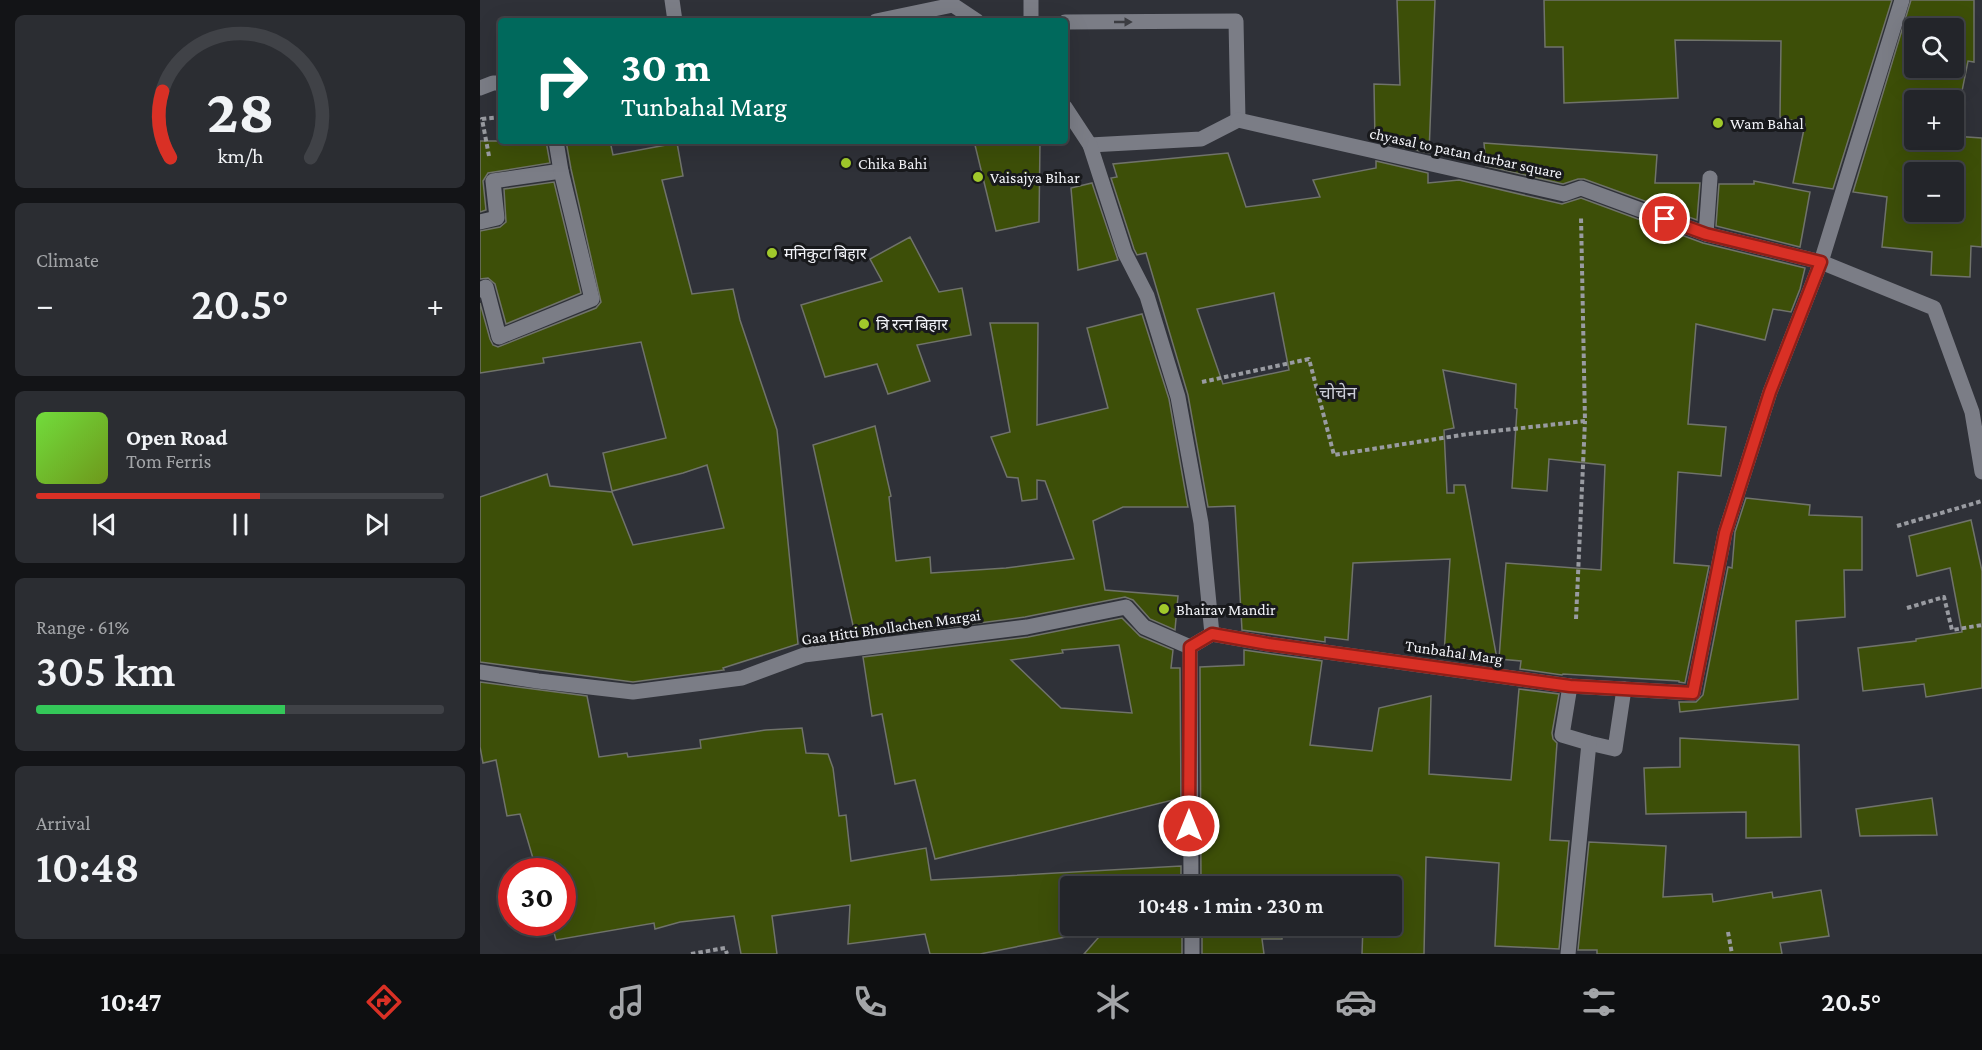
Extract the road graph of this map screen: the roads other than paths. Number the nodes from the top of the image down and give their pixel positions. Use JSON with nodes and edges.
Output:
{"nodes":[{"id":1,"x":672,"y":0,"type":"edge"},
{"id":2,"x":1031,"y":0,"type":"edge"},
{"id":3,"x":1902,"y":0,"type":"edge"},
{"id":4,"x":951,"y":2,"type":"edge"},
{"id":5,"x":675,"y":18,"type":"edge"},
{"id":6,"x":888,"y":18,"type":"edge"},
{"id":7,"x":972,"y":18,"type":"edge"},
{"id":8,"x":1031,"y":18,"type":"edge"},
{"id":9,"x":1068,"y":22,"type":"edge"},
{"id":10,"x":498,"y":83,"type":"edge"},
{"id":11,"x":480,"y":88,"type":"edge"},
{"id":12,"x":1068,"y":112,"type":"edge"},
{"id":13,"x":1238,"y":120,"type":"junction"},
{"id":14,"x":556,"y":144,"type":"edge"},
{"id":15,"x":1090,"y":145,"type":"junction"},
{"id":16,"x":561,"y":171,"type":"junction"},
{"id":17,"x":1710,"y":178,"type":"dead end"},
{"id":18,"x":480,"y":222,"type":"edge"},
{"id":19,"x":1706,"y":234,"type":"junction"},
{"id":20,"x":1821,"y":262,"type":"junction"},
{"id":21,"x":480,"y":290,"type":"edge"},
{"id":22,"x":1982,"y":472,"type":"edge"},
{"id":23,"x":1212,"y":634,"type":"junction"},
{"id":24,"x":1190,"y":647,"type":"junction"},
{"id":25,"x":480,"y":672,"type":"edge"},
{"id":26,"x":1570,"y":686,"type":"junction"},
{"id":27,"x":1624,"y":689,"type":"junction"},
{"id":28,"x":1589,"y":743,"type":"junction"},
{"id":29,"x":1191,"y":876,"type":"edge"},
{"id":30,"x":1192,"y":936,"type":"edge"},
{"id":31,"x":1192,"y":954,"type":"edge"},
{"id":32,"x":1568,"y":954,"type":"edge"}],
"edges":[{"from":1,"to":5,"type":"street"},
{"from":2,"to":8,"type":"street"},
{"from":3,"to":20,"type":"street"},
{"from":4,"to":6,"type":"street"},
{"from":4,"to":7,"type":"street"},
{"from":9,"to":13,"type":"street","one_way":true},
{"from":10,"to":11,"type":"street"},
{"from":12,"to":15,"type":"street"},
{"from":13,"to":15,"type":"street"},
{"from":13,"to":19,"type":"street","name":"chyasal to patan durbar square"},
{"from":14,"to":16,"type":"street"},
{"from":15,"to":23,"type":"street"},
{"from":16,"to":18,"type":"street"},
{"from":16,"to":21,"type":"street"},
{"from":17,"to":19,"type":"street"},
{"from":19,"to":20,"type":"street","name":"chyasal to patan durbar square"},
{"from":20,"to":22,"type":"street","name":"chyasal to patan durbar square"},
{"from":20,"to":27,"type":"street","name":"Tunbahal Marg"},
{"from":23,"to":24,"type":"street"},
{"from":23,"to":26,"type":"street","name":"Tunbahal Marg"},
{"from":24,"to":25,"type":"street","name":"Gaa Hitti Bhollachen Margai"},
{"from":24,"to":29,"type":"street"},
{"from":26,"to":27,"type":"street","name":"Tunbahal Marg"},
{"from":26,"to":28,"type":"street"},
{"from":27,"to":28,"type":"street"},
{"from":28,"to":32,"type":"street"},
{"from":30,"to":31,"type":"street"}]}
